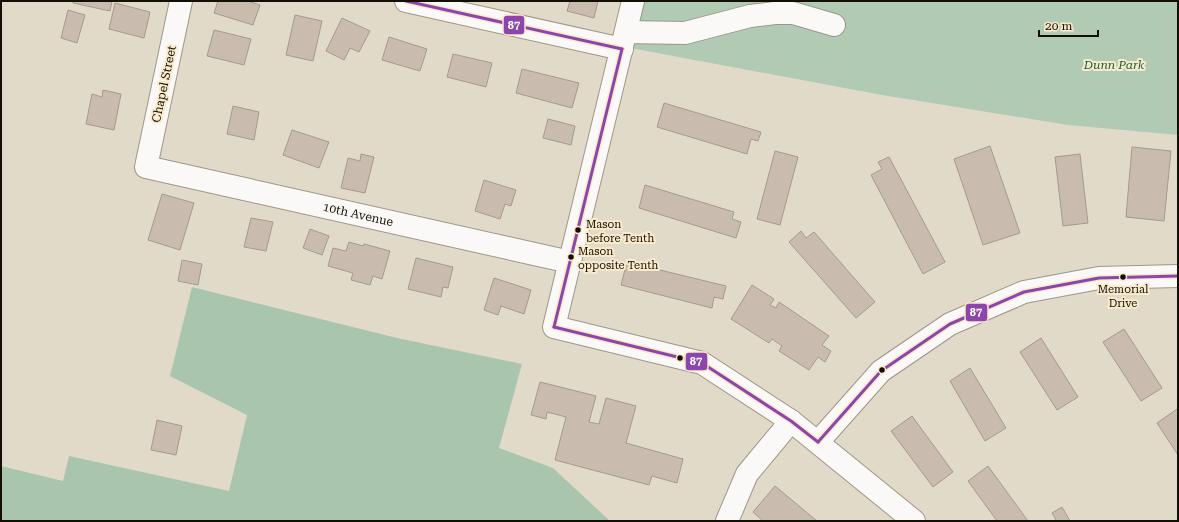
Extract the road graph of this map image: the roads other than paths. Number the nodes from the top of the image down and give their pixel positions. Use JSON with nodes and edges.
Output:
{"nodes":[{"id":1,"x":181,"y":1,"type":"edge"},
{"id":2,"x":406,"y":1,"type":"edge"},
{"id":3,"x":633,"y":1,"type":"edge"},
{"id":4,"x":834,"y":25,"type":"dead end"},
{"id":5,"x":624,"y":41,"type":"junction"},
{"id":6,"x":146,"y":167,"type":"joint"},
{"id":7,"x":570,"y":262,"type":"junction"},
{"id":8,"x":1178,"y":276,"type":"edge"},
{"id":9,"x":791,"y":421,"type":"junction"},
{"id":10,"x":818,"y":442,"type":"junction"},
{"id":11,"x":727,"y":521,"type":"edge"},
{"id":12,"x":914,"y":521,"type":"edge"}],
"edges":[{"from":1,"to":6,"type":"street","name":"Chapel Street"},
{"from":2,"to":5,"type":"street"},
{"from":3,"to":5,"type":"street"},
{"from":4,"to":5,"type":"street"},
{"from":5,"to":7,"type":"street"},
{"from":6,"to":7,"type":"street","name":"10th Avenue"},
{"from":7,"to":9,"type":"street"},
{"from":8,"to":10,"type":"street"},
{"from":9,"to":10,"type":"street"},
{"from":9,"to":11,"type":"street"},
{"from":10,"to":12,"type":"street"}]}
